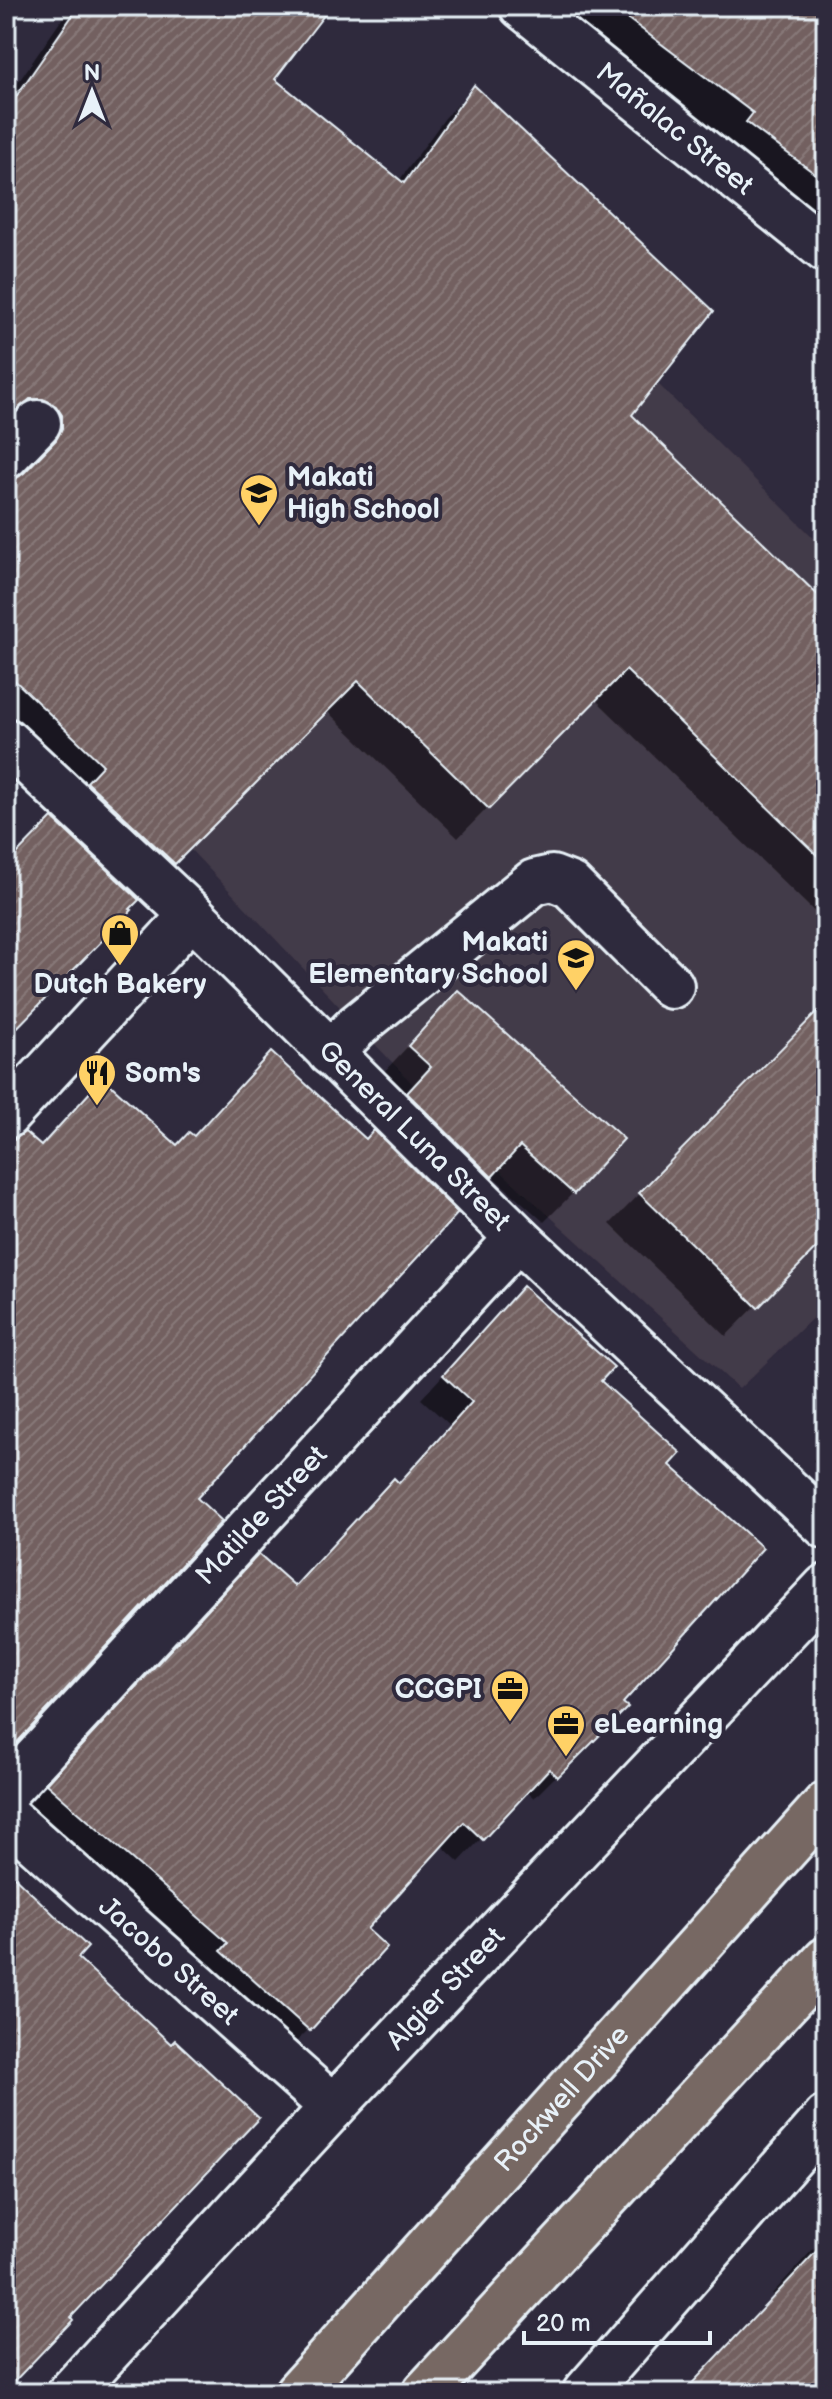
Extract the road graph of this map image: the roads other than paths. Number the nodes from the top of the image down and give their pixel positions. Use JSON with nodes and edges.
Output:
{"nodes":[{"id":1,"x":522,"y":6,"type":"edge"},
{"id":2,"x":826,"y":250,"type":"edge"},
{"id":3,"x":38,"y":423,"type":"dead end"},
{"id":4,"x":6,"y":456,"type":"edge"},
{"id":5,"x":6,"y":741,"type":"edge"},
{"id":6,"x":192,"y":915,"type":"junction"},
{"id":7,"x":671,"y":986,"type":"dead end"},
{"id":8,"x":330,"y":1053,"type":"junction"},
{"id":9,"x":6,"y":1116,"type":"edge"},
{"id":10,"x":518,"y":1238,"type":"junction"},
{"id":11,"x":826,"y":1526,"type":"edge"},
{"id":12,"x":826,"y":1587,"type":"edge"},
{"id":13,"x":6,"y":1791,"type":"edge"},
{"id":14,"x":826,"y":1804,"type":"edge"},
{"id":15,"x":6,"y":1816,"type":"edge"},
{"id":16,"x":826,"y":1960,"type":"edge"},
{"id":17,"x":333,"y":2107,"type":"junction"},
{"id":18,"x":826,"y":2118,"type":"edge"},
{"id":19,"x":70,"y":2393,"type":"edge"},
{"id":20,"x":297,"y":2393,"type":"edge"},
{"id":21,"x":425,"y":2393,"type":"edge"},
{"id":22,"x":585,"y":2393,"type":"edge"}],
"edges":[{"from":1,"to":2,"type":"street","name":"Mañalac Street"},
{"from":3,"to":4,"type":"street"},
{"from":5,"to":6,"type":"street","name":"General Luna Street"},
{"from":6,"to":8,"type":"street","name":"General Luna Street"},
{"from":6,"to":9,"type":"street"},
{"from":7,"to":8,"type":"street"},
{"from":8,"to":10,"type":"street","name":"General Luna Street"},
{"from":10,"to":11,"type":"street","name":"General Luna Street"},
{"from":10,"to":13,"type":"street","name":"Matilde Street"},
{"from":12,"to":17,"type":"street","name":"Algier Street"},
{"from":14,"to":20,"type":"main road","name":"Rockwell Drive"},
{"from":15,"to":17,"type":"street","name":"Jacobo Street"},
{"from":16,"to":21,"type":"main road"},
{"from":17,"to":19,"type":"street","name":"Algier Street"},
{"from":18,"to":22,"type":"street"}]}
